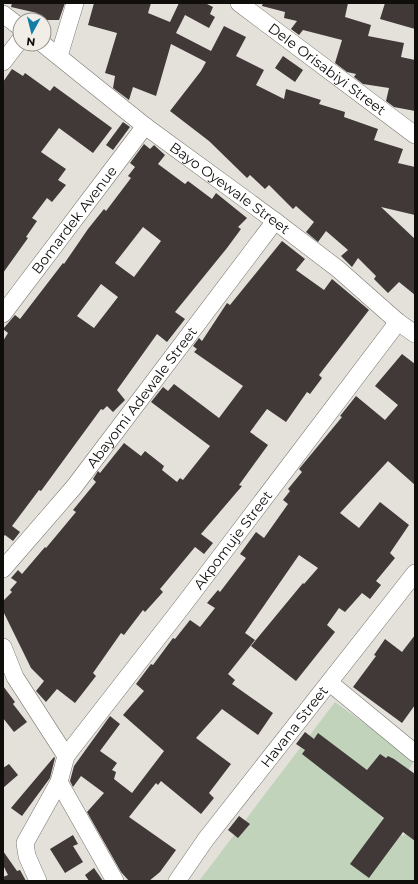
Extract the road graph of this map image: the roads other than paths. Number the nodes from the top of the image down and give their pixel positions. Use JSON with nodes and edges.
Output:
{"nodes":[{"id":1,"x":75,"y":3,"type":"edge"},
{"id":2,"x":239,"y":3,"type":"edge"},
{"id":3,"x":3,"y":14,"type":"edge"},
{"id":4,"x":12,"y":21,"type":"edge"},
{"id":5,"x":12,"y":50,"type":"edge"},
{"id":6,"x":52,"y":51,"type":"edge"},
{"id":7,"x":59,"y":56,"type":"junction"},
{"id":8,"x":3,"y":62,"type":"edge"},
{"id":9,"x":146,"y":126,"type":"junction"},
{"id":10,"x":415,"y":135,"type":"edge"},
{"id":11,"x":276,"y":221,"type":"junction"},
{"id":12,"x":3,"y":314,"type":"edge"},
{"id":13,"x":398,"y":322,"type":"junction"},
{"id":14,"x":415,"y":334,"type":"edge"},
{"id":15,"x":3,"y":569,"type":"edge"},
{"id":16,"x":415,"y":573,"type":"edge"},
{"id":17,"x":3,"y":647,"type":"edge"},
{"id":18,"x":330,"y":683,"type":"junction"},
{"id":19,"x":415,"y":753,"type":"edge"},
{"id":20,"x":66,"y":756,"type":"junction"},
{"id":21,"x":59,"y":782,"type":"junction"},
{"id":22,"x":38,"y":881,"type":"edge"},
{"id":23,"x":115,"y":881,"type":"edge"},
{"id":24,"x":177,"y":881,"type":"edge"}],
"edges":[{"from":1,"to":7,"type":"street"},
{"from":2,"to":10,"type":"street","name":"Dele Orisabiyi Street"},
{"from":3,"to":4,"type":"street"},
{"from":5,"to":8,"type":"street"},
{"from":6,"to":7,"type":"street","name":"Bayo Oyewale Street"},
{"from":7,"to":9,"type":"street","name":"Bayo Oyewale Street"},
{"from":9,"to":11,"type":"street","name":"Bayo Oyewale Street"},
{"from":9,"to":12,"type":"street","name":"Bomardek Avenue"},
{"from":11,"to":13,"type":"street","name":"Bayo Oyewale Street"},
{"from":11,"to":15,"type":"street","name":"Abayomi Adewale Street"},
{"from":13,"to":14,"type":"street","name":"Bayo Oyewale Street"},
{"from":13,"to":20,"type":"street","name":"Akpomuje Street"},
{"from":16,"to":18,"type":"street","name":"Havana Street"},
{"from":17,"to":20,"type":"street"},
{"from":18,"to":19,"type":"street"},
{"from":18,"to":24,"type":"street","name":"Havana Street"},
{"from":20,"to":21,"type":"street"},
{"from":21,"to":22,"type":"street"},
{"from":21,"to":23,"type":"street"}]}
